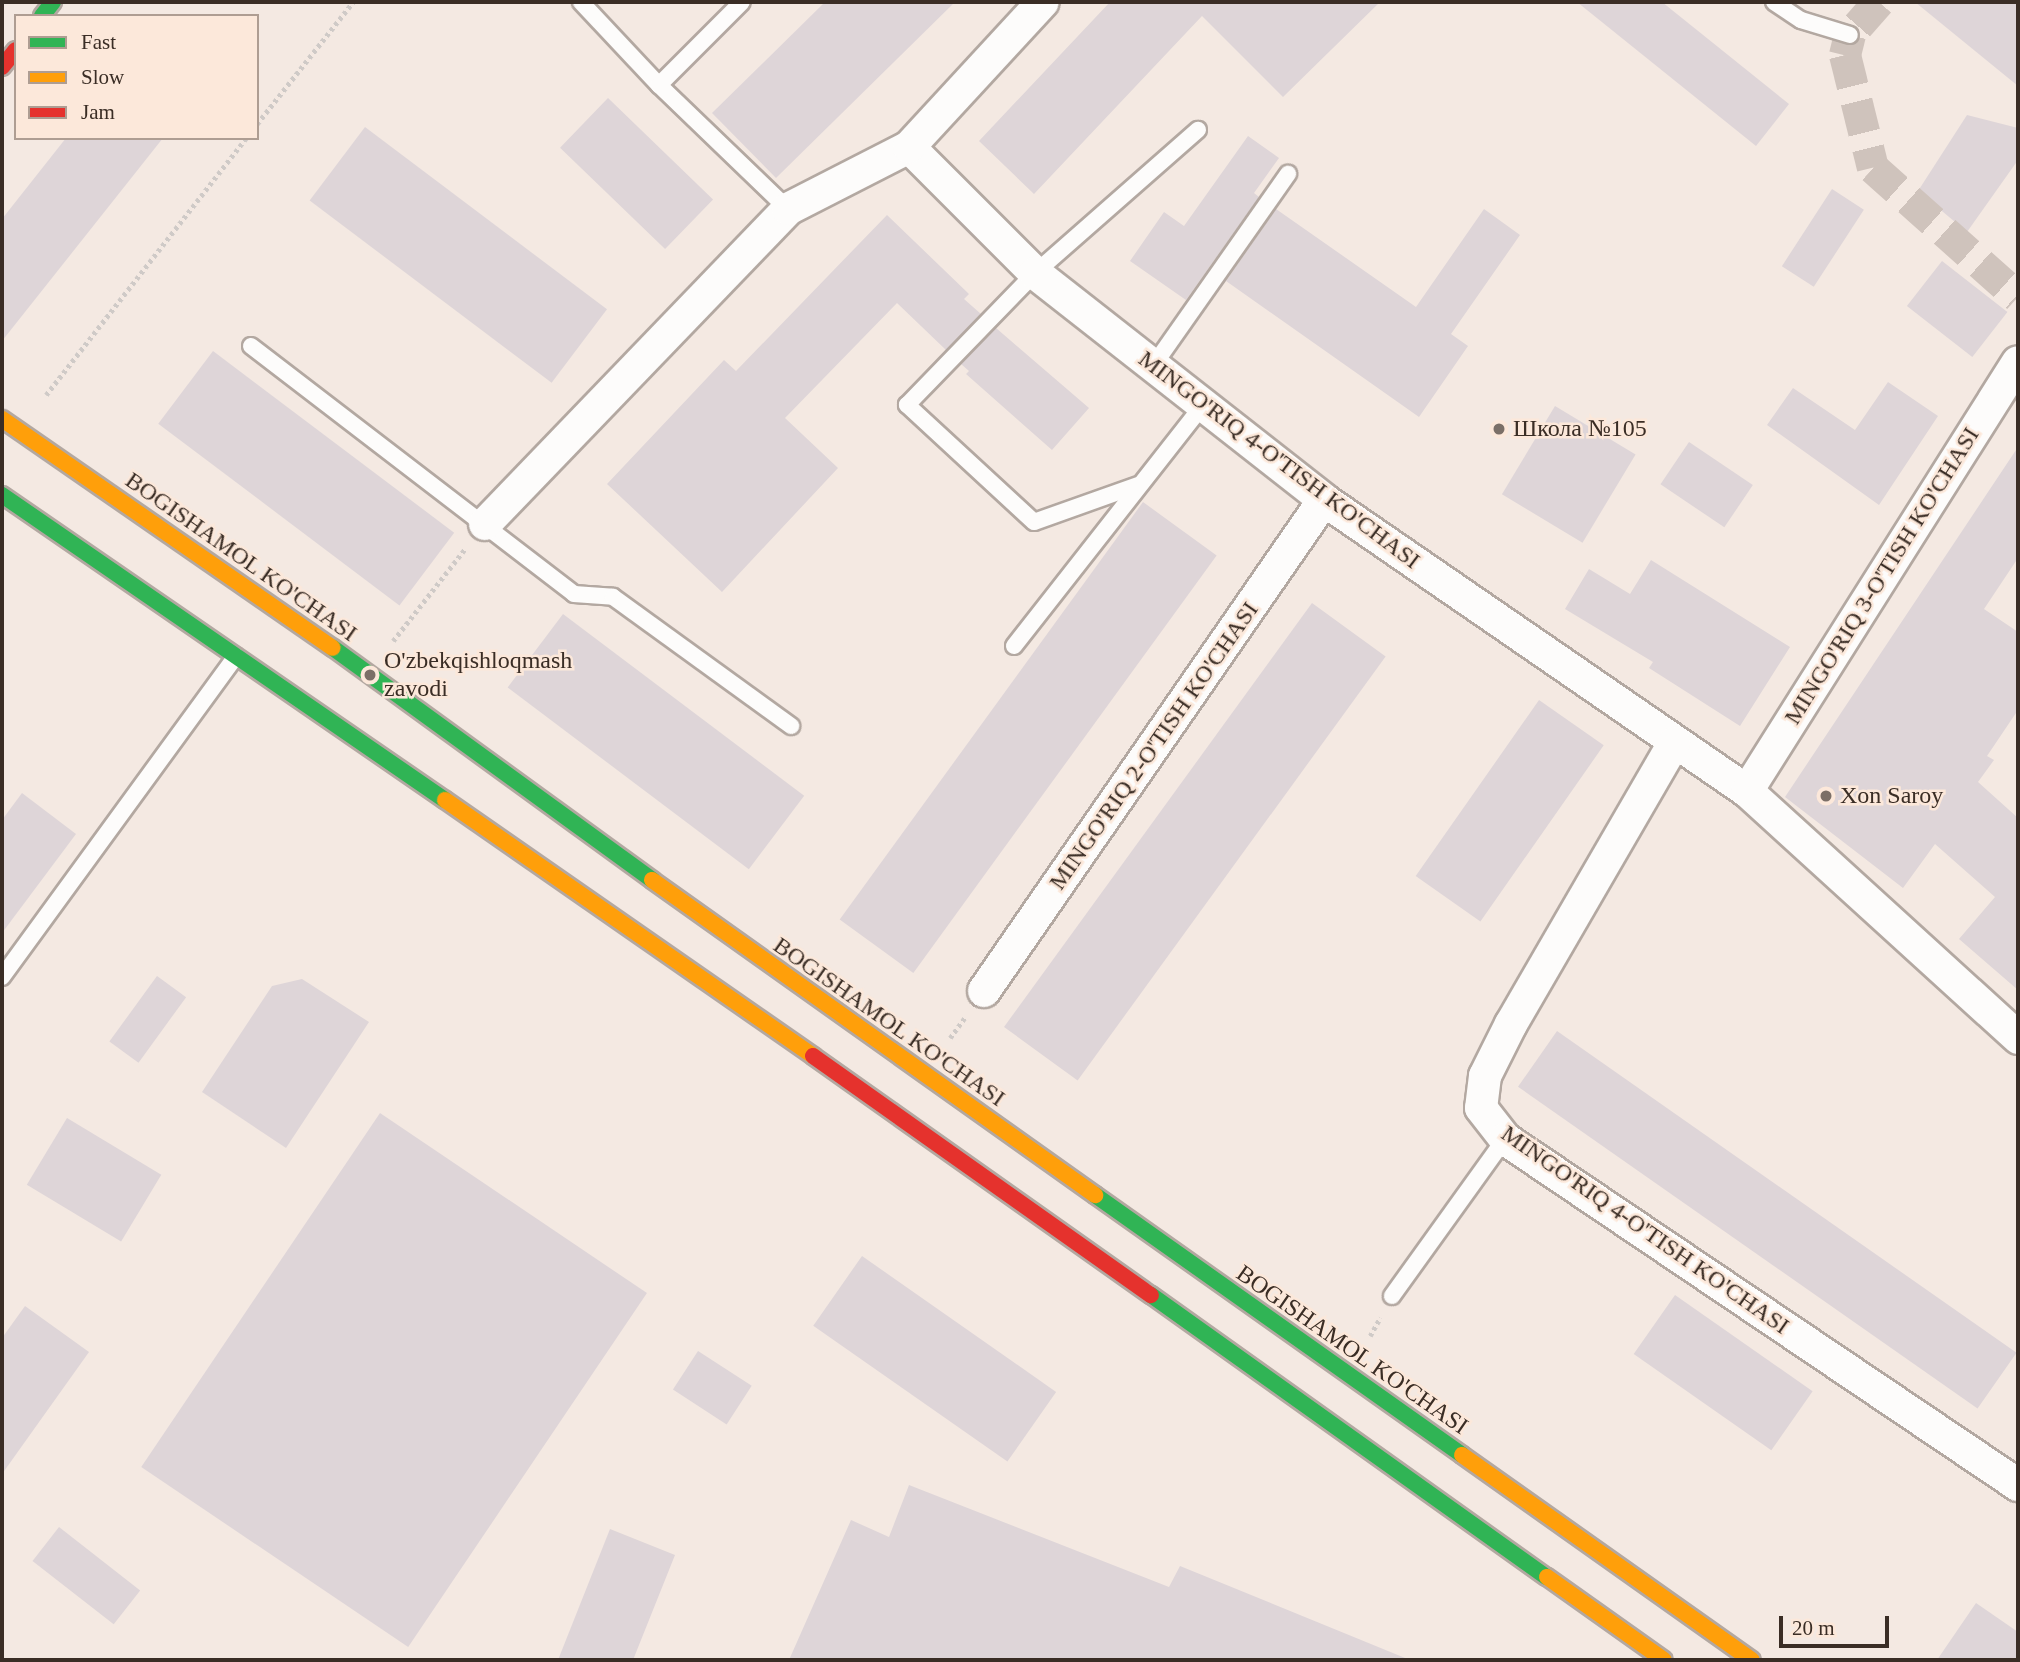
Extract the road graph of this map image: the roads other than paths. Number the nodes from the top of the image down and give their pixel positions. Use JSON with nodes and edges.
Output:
{"nodes":[{"id":1,"x":582,"y":2,"type":"edge"},
{"id":2,"x":742,"y":2,"type":"edge"},
{"id":3,"x":1043,"y":2,"type":"edge"},
{"id":4,"x":1774,"y":2,"type":"edge"},
{"id":5,"x":1850,"y":35,"type":"dead end"},
{"id":6,"x":14,"y":52,"type":"edge"},
{"id":7,"x":2,"y":67,"type":"edge"},
{"id":8,"x":659,"y":85,"type":"junction"},
{"id":9,"x":1198,"y":130,"type":"dead end"},
{"id":10,"x":909,"y":147,"type":"junction"},
{"id":11,"x":1288,"y":174,"type":"dead end"},
{"id":12,"x":788,"y":209,"type":"junction"},
{"id":13,"x":1035,"y":274,"type":"junction"},
{"id":14,"x":251,"y":346,"type":"dead end"},
{"id":15,"x":2018,"y":362,"type":"edge"},
{"id":16,"x":1153,"y":366,"type":"junction"},
{"id":17,"x":1203,"y":405,"type":"junction"},
{"id":18,"x":2,"y":419,"type":"edge"},
{"id":19,"x":1138,"y":485,"type":"junction"},
{"id":20,"x":2,"y":495,"type":"edge"},
{"id":21,"x":1324,"y":500,"type":"junction"},
{"id":22,"x":485,"y":524,"type":"junction"},
{"id":23,"x":1014,"y":646,"type":"dead end"},
{"id":24,"x":236,"y":656,"type":"junction"},
{"id":25,"x":791,"y":726,"type":"dead end"},
{"id":26,"x":1674,"y":743,"type":"junction"},
{"id":27,"x":1746,"y":791,"type":"junction"},
{"id":28,"x":2,"y":977,"type":"edge"},
{"id":29,"x":984,"y":991,"type":"dead end"},
{"id":30,"x":2018,"y":1038,"type":"edge"},
{"id":31,"x":1505,"y":1139,"type":"junction"},
{"id":32,"x":1392,"y":1296,"type":"dead end"},
{"id":33,"x":2018,"y":1485,"type":"edge"},
{"id":34,"x":1664,"y":1660,"type":"edge"},
{"id":35,"x":1752,"y":1660,"type":"edge"}],
"edges":[{"from":1,"to":8,"type":"lane"},
{"from":2,"to":8,"type":"lane"},
{"from":3,"to":10,"type":"street"},
{"from":4,"to":5,"type":"lane"},
{"from":6,"to":7,"type":"main road"},
{"from":8,"to":12,"type":"lane"},
{"from":9,"to":13,"type":"lane"},
{"from":10,"to":12,"type":"street"},
{"from":10,"to":13,"type":"street","name":"MINGO'RIQ 4-O'TISH KO'CHASI"},
{"from":11,"to":16,"type":"lane"},
{"from":12,"to":22,"type":"street"},
{"from":13,"to":16,"type":"street","name":"MINGO'RIQ 4-O'TISH KO'CHASI"},
{"from":13,"to":19,"type":"lane"},
{"from":14,"to":22,"type":"lane"},
{"from":15,"to":27,"type":"street","name":"MINGO'RIQ 3-O'TISH KO'CHASI"},
{"from":16,"to":17,"type":"street","name":"MINGO'RIQ 4-O'TISH KO'CHASI"},
{"from":17,"to":19,"type":"lane"},
{"from":17,"to":21,"type":"street","name":"MINGO'RIQ 4-O'TISH KO'CHASI"},
{"from":18,"to":35,"type":"main road","name":"BOGISHAMOL KO'CHASI"},
{"from":19,"to":23,"type":"lane"},
{"from":20,"to":24,"type":"main road"},
{"from":21,"to":26,"type":"street","name":"MINGO'RIQ 4-O'TISH KO'CHASI"},
{"from":21,"to":29,"type":"street","name":"MINGO'RIQ 2-O'TISH KO'CHASI"},
{"from":22,"to":25,"type":"lane"},
{"from":24,"to":28,"type":"lane"},
{"from":24,"to":34,"type":"main road"},
{"from":26,"to":27,"type":"street","name":"MINGO'RIQ 4-O'TISH KO'CHASI"},
{"from":26,"to":31,"type":"street","name":"MINGO'RIQ 4-O'TISH KO'CHASI"},
{"from":27,"to":30,"type":"street","name":"MINGO'RIQ 4-O'TISH KO'CHASI"},
{"from":31,"to":32,"type":"lane"},
{"from":31,"to":33,"type":"street","name":"MINGO'RIQ 4-O'TISH KO'CHASI"}]}
